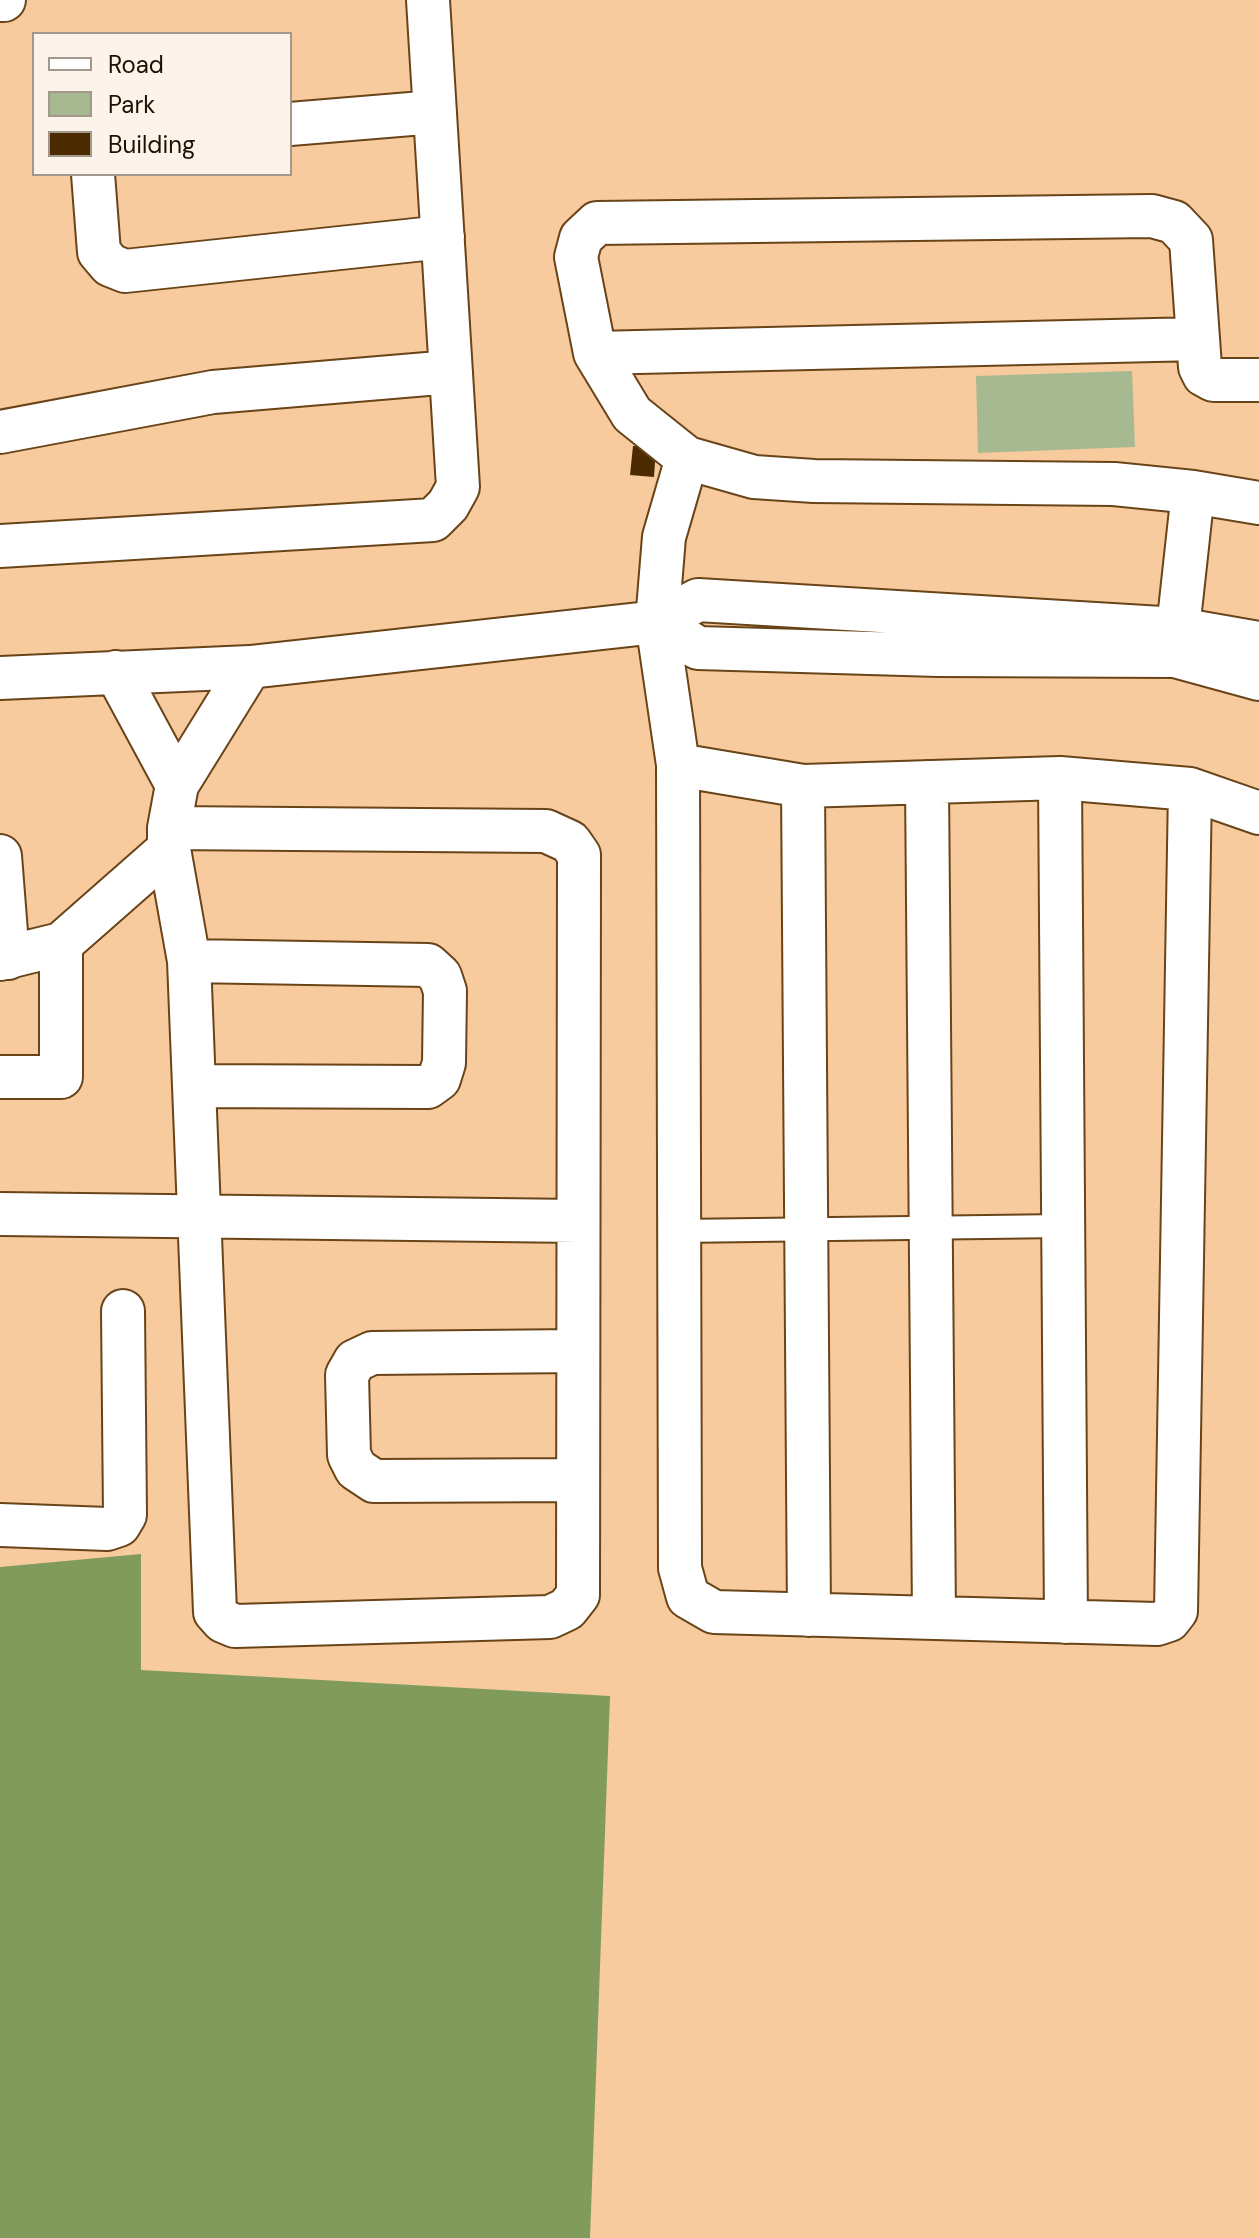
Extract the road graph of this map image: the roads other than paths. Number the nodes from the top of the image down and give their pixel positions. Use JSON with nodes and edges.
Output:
{"nodes":[{"id":1,"x":428,"y":0,"type":"edge"},
{"id":2,"x":435,"y":112,"type":"junction"},
{"id":3,"x":292,"y":124,"type":"edge"},
{"id":4,"x":93,"y":176,"type":"edge"},
{"id":5,"x":443,"y":237,"type":"junction"},
{"id":6,"x":1198,"y":339,"type":"junction"},
{"id":7,"x":595,"y":353,"type":"junction"},
{"id":8,"x":451,"y":372,"type":"junction"},
{"id":9,"x":1259,"y":380,"type":"edge"},
{"id":10,"x":0,"y":432,"type":"edge"},
{"id":11,"x":687,"y":458,"type":"junction"},
{"id":12,"x":1193,"y":492,"type":"junction"},
{"id":13,"x":1259,"y":503,"type":"edge"},
{"id":14,"x":0,"y":546,"type":"edge"},
{"id":15,"x":657,"y":622,"type":"junction"},
{"id":16,"x":1177,"y":643,"type":"junction"},
{"id":17,"x":1259,"y":643,"type":"edge"},
{"id":18,"x":250,"y":667,"type":"junction"},
{"id":19,"x":116,"y":672,"type":"junction"},
{"id":20,"x":0,"y":678,"type":"edge"},
{"id":21,"x":1259,"y":679,"type":"edge"},
{"id":22,"x":678,"y":765,"type":"junction"},
{"id":23,"x":1060,"y":778,"type":"junction"},
{"id":24,"x":927,"y":782,"type":"junction"},
{"id":25,"x":177,"y":785,"type":"junction"},
{"id":26,"x":803,"y":786,"type":"junction"},
{"id":27,"x":1190,"y":789,"type":"junction"},
{"id":28,"x":1259,"y":813,"type":"edge"},
{"id":29,"x":169,"y":838,"type":"junction"},
{"id":30,"x":0,"y":856,"type":"edge"},
{"id":31,"x":61,"y":944,"type":"junction"},
{"id":32,"x":4,"y":959,"type":"edge"},
{"id":33,"x":189,"y":961,"type":"junction"},
{"id":34,"x":0,"y":1077,"type":"edge"},
{"id":35,"x":194,"y":1086,"type":"junction"},
{"id":36,"x":0,"y":1214,"type":"edge"},
{"id":37,"x":199,"y":1218,"type":"junction"},
{"id":38,"x":578,"y":1221,"type":"junction"},
{"id":39,"x":1063,"y":1226,"type":"junction"},
{"id":40,"x":931,"y":1228,"type":"junction"},
{"id":41,"x":807,"y":1230,"type":"junction"},
{"id":42,"x":679,"y":1231,"type":"junction"},
{"id":43,"x":123,"y":1311,"type":"dead end"},
{"id":44,"x":578,"y":1351,"type":"junction"},
{"id":45,"x":578,"y":1480,"type":"junction"},
{"id":46,"x":0,"y":1525,"type":"edge"},
{"id":47,"x":809,"y":1615,"type":"junction"},
{"id":48,"x":934,"y":1618,"type":"junction"},
{"id":49,"x":1066,"y":1622,"type":"junction"}],
"edges":[{"from":1,"to":2,"type":"street"},
{"from":2,"to":3,"type":"street"},
{"from":2,"to":5,"type":"street"},
{"from":4,"to":5,"type":"street"},
{"from":5,"to":8,"type":"street"},
{"from":6,"to":7,"type":"street"},
{"from":6,"to":7,"type":"street"},
{"from":6,"to":9,"type":"street"},
{"from":7,"to":11,"type":"street"},
{"from":8,"to":10,"type":"street"},
{"from":8,"to":14,"type":"street"},
{"from":11,"to":12,"type":"street"},
{"from":11,"to":15,"type":"street"},
{"from":12,"to":13,"type":"street"},
{"from":12,"to":16,"type":"street"},
{"from":15,"to":16,"type":"street"},
{"from":15,"to":18,"type":"street"},
{"from":15,"to":22,"type":"street"},
{"from":16,"to":17,"type":"street"},
{"from":16,"to":21,"type":"street"},
{"from":18,"to":19,"type":"street"},
{"from":18,"to":25,"type":"street"},
{"from":19,"to":20,"type":"street"},
{"from":19,"to":25,"type":"street"},
{"from":22,"to":26,"type":"street"},
{"from":22,"to":42,"type":"street"},
{"from":23,"to":24,"type":"street"},
{"from":23,"to":27,"type":"street"},
{"from":23,"to":39,"type":"street"},
{"from":24,"to":26,"type":"street"},
{"from":24,"to":40,"type":"street"},
{"from":25,"to":29,"type":"street"},
{"from":26,"to":41,"type":"street"},
{"from":27,"to":28,"type":"street"},
{"from":27,"to":49,"type":"street"},
{"from":29,"to":31,"type":"street"},
{"from":29,"to":33,"type":"street"},
{"from":29,"to":38,"type":"street"},
{"from":30,"to":32,"type":"street"},
{"from":31,"to":32,"type":"street"},
{"from":31,"to":34,"type":"street"},
{"from":33,"to":35,"type":"street"},
{"from":33,"to":35,"type":"street"},
{"from":35,"to":37,"type":"street"},
{"from":36,"to":37,"type":"street"},
{"from":37,"to":38,"type":"street"},
{"from":37,"to":45,"type":"street"},
{"from":38,"to":44,"type":"street"},
{"from":39,"to":40,"type":"lane"},
{"from":39,"to":49,"type":"street"},
{"from":40,"to":41,"type":"lane"},
{"from":40,"to":48,"type":"street"},
{"from":41,"to":42,"type":"lane"},
{"from":41,"to":47,"type":"street"},
{"from":42,"to":47,"type":"street"},
{"from":43,"to":46,"type":"street"},
{"from":44,"to":45,"type":"street"},
{"from":44,"to":45,"type":"street"},
{"from":47,"to":48,"type":"street"},
{"from":48,"to":49,"type":"street"}]}
